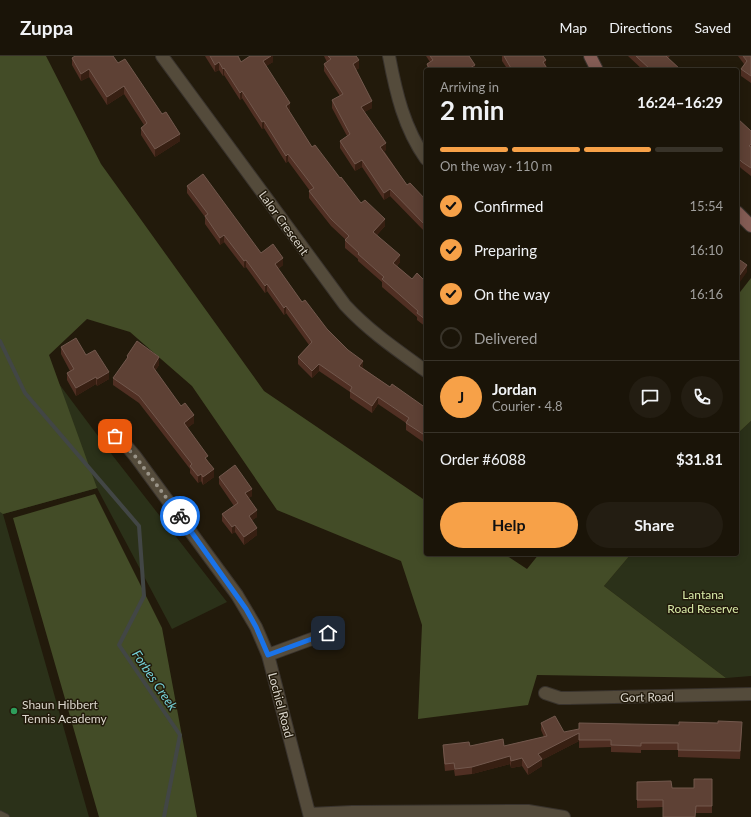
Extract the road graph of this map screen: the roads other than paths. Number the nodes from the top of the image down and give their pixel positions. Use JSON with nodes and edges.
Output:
{"nodes":[{"id":1,"x":162,"y":56,"type":"edge"},
{"id":2,"x":389,"y":56,"type":"edge"},
{"id":3,"x":590,"y":56,"type":"edge"},
{"id":4,"x":596,"y":68,"type":"edge"},
{"id":5,"x":424,"y":156,"type":"edge"},
{"id":6,"x":739,"y":214,"type":"edge"},
{"id":7,"x":751,"y":226,"type":"edge"},
{"id":8,"x":424,"y":370,"type":"edge"},
{"id":9,"x":107,"y":429,"type":"dead end"},
{"id":10,"x":328,"y":633,"type":"dead end"},
{"id":11,"x":268,"y":655,"type":"junction"},
{"id":12,"x":545,"y":693,"type":"dead end"},
{"id":13,"x":751,"y":694,"type":"edge"},
{"id":14,"x":0,"y":814,"type":"edge"},
{"id":15,"x":310,"y":816,"type":"edge"},
{"id":16,"x":6,"y":817,"type":"edge"},
{"id":17,"x":564,"y":817,"type":"edge"}],
"edges":[{"from":1,"to":8,"type":"street","name":"Lalor Crescent"},
{"from":2,"to":5,"type":"street"},
{"from":3,"to":4,"type":"street"},
{"from":6,"to":7,"type":"street"},
{"from":9,"to":11,"type":"street","name":"Lochiel Road"},
{"from":10,"to":11,"type":"street"},
{"from":11,"to":15,"type":"street","name":"Lochiel Road"},
{"from":12,"to":13,"type":"street","name":"Gort Road"},
{"from":14,"to":16,"type":"lane"},
{"from":15,"to":17,"type":"street"}]}
